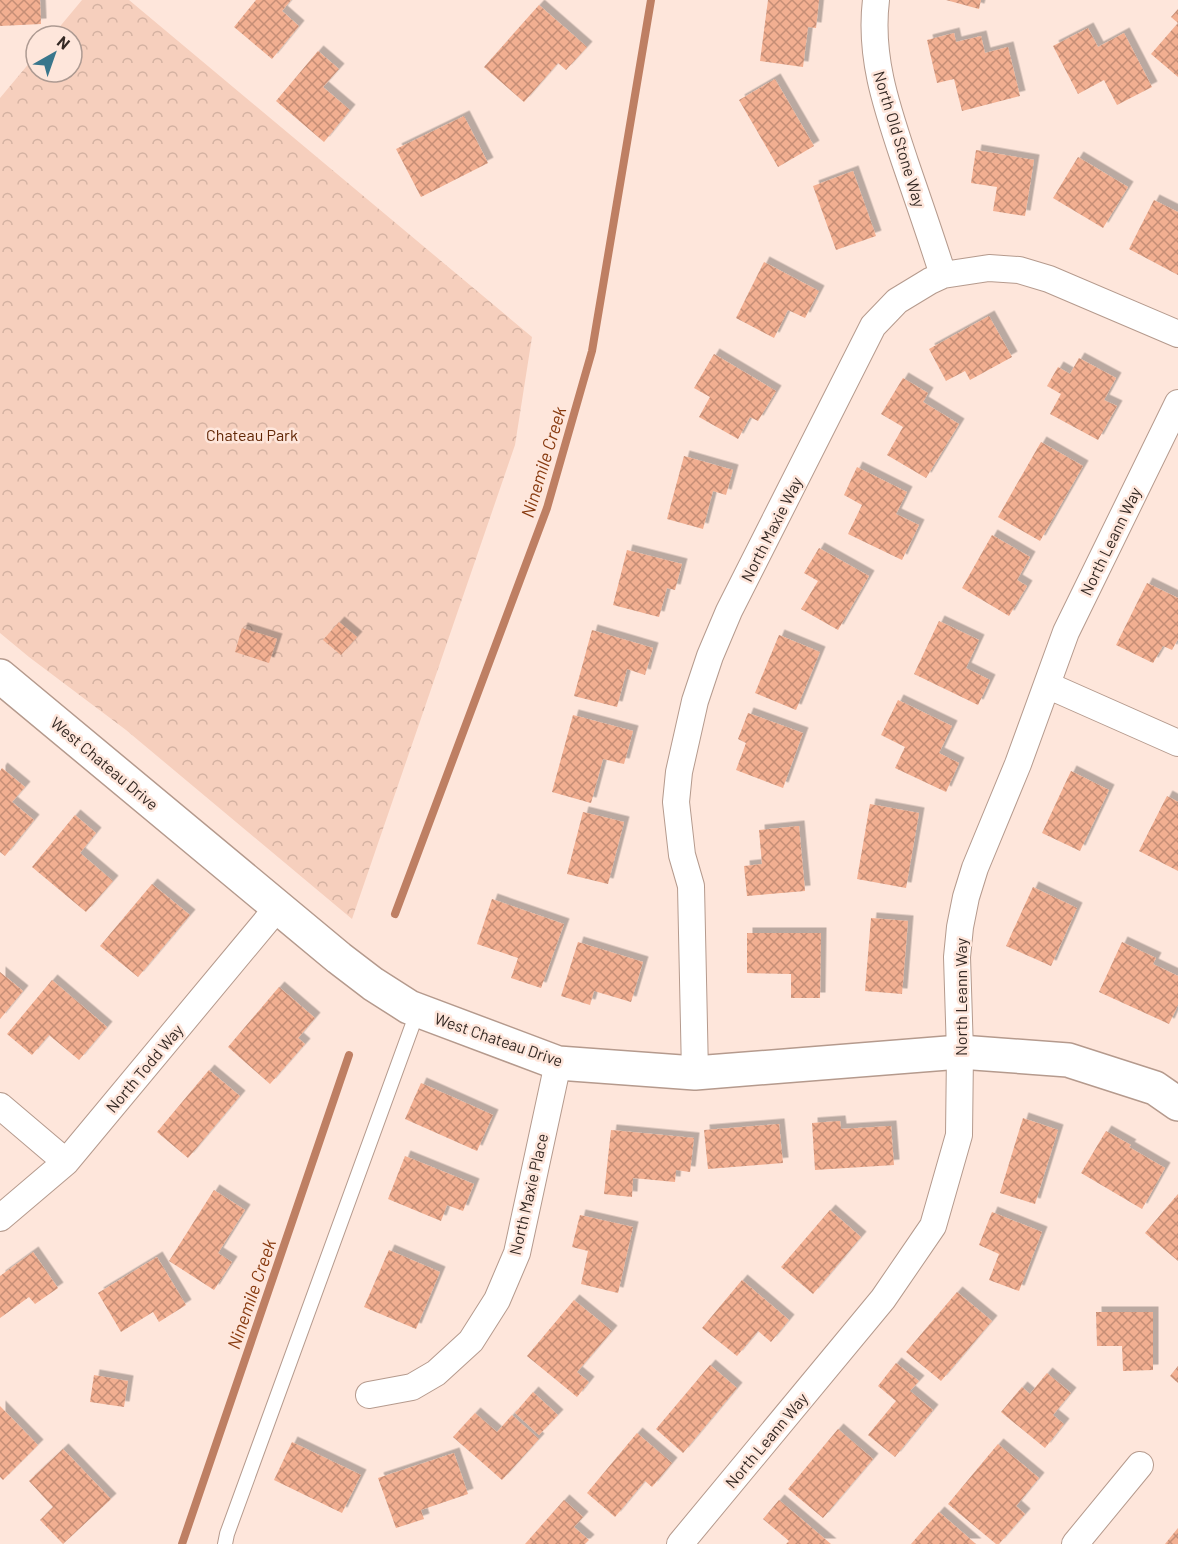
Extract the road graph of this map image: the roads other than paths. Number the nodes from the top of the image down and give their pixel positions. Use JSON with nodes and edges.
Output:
{"nodes":[{"id":1,"x":876,"y":0,"type":"edge"},
{"id":2,"x":943,"y":275,"type":"junction"},
{"id":3,"x":1178,"y":334,"type":"edge"},
{"id":4,"x":1178,"y":403,"type":"edge"},
{"id":5,"x":0,"y":676,"type":"edge"},
{"id":6,"x":1047,"y":685,"type":"junction"},
{"id":7,"x":1178,"y":743,"type":"edge"},
{"id":8,"x":278,"y":907,"type":"junction"},
{"id":9,"x":418,"y":1010,"type":"junction"},
{"id":10,"x":960,"y":1052,"type":"junction"},
{"id":11,"x":558,"y":1063,"type":"junction"},
{"id":12,"x":695,"y":1073,"type":"junction"},
{"id":13,"x":1178,"y":1104,"type":"edge"},
{"id":14,"x":0,"y":1106,"type":"edge"},
{"id":15,"x":66,"y":1162,"type":"junction"},
{"id":16,"x":0,"y":1218,"type":"edge"},
{"id":17,"x":369,"y":1395,"type":"dead end"},
{"id":18,"x":1140,"y":1465,"type":"dead end"},
{"id":19,"x":225,"y":1544,"type":"edge"},
{"id":20,"x":680,"y":1544,"type":"edge"},
{"id":21,"x":1075,"y":1544,"type":"edge"}],
"edges":[{"from":1,"to":2,"type":"street","name":"North Old Stone Way"},
{"from":2,"to":3,"type":"street","name":"North Maxie Way"},
{"from":2,"to":12,"type":"street","name":"North Maxie Way"},
{"from":4,"to":6,"type":"street","name":"North Leann Way"},
{"from":5,"to":8,"type":"street","name":"West Chateau Drive"},
{"from":6,"to":7,"type":"street"},
{"from":6,"to":10,"type":"street","name":"North Leann Way"},
{"from":8,"to":9,"type":"street","name":"West Chateau Drive"},
{"from":8,"to":15,"type":"street","name":"North Todd Way"},
{"from":9,"to":11,"type":"street","name":"West Chateau Drive"},
{"from":9,"to":19,"type":"lane"},
{"from":10,"to":12,"type":"street","name":"West Chateau Drive"},
{"from":10,"to":13,"type":"street","name":"West Chateau Drive"},
{"from":10,"to":20,"type":"street","name":"North Leann Way"},
{"from":11,"to":12,"type":"street","name":"West Chateau Drive"},
{"from":11,"to":17,"type":"street","name":"North Maxie Place"},
{"from":14,"to":15,"type":"street"},
{"from":15,"to":16,"type":"street","name":"North Todd Way"},
{"from":18,"to":21,"type":"street"}]}
